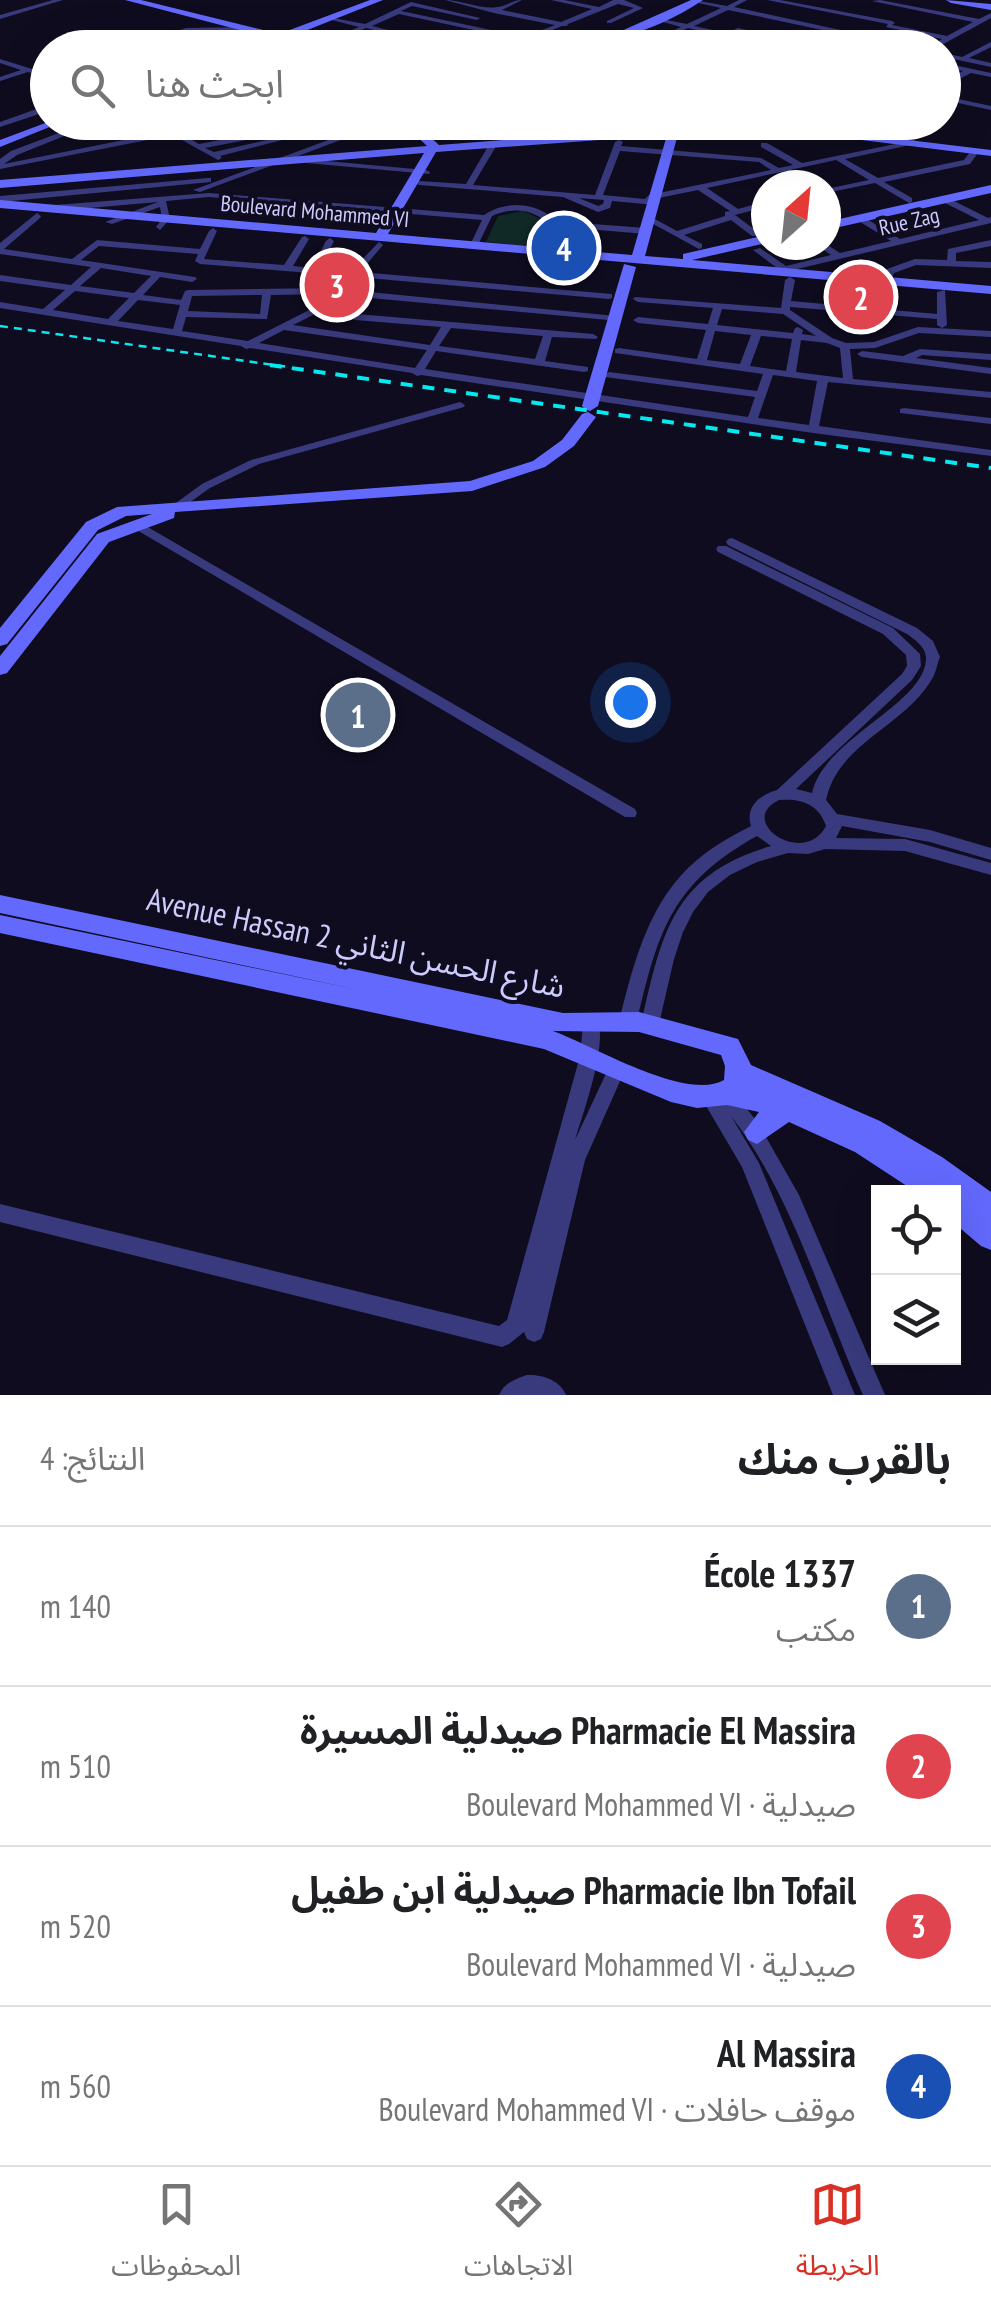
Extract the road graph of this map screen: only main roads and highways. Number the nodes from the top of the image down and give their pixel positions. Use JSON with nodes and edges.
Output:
{"nodes":[{"id":1,"x":130,"y":0,"type":"edge"},
{"id":2,"x":378,"y":0,"type":"edge"},
{"id":3,"x":952,"y":0,"type":"edge"},
{"id":4,"x":694,"y":1,"type":"edge"},
{"id":5,"x":967,"y":1,"type":"edge"},
{"id":6,"x":991,"y":7,"type":"edge"},
{"id":7,"x":251,"y":30,"type":"edge"},
{"id":8,"x":298,"y":30,"type":"edge"},
{"id":9,"x":635,"y":30,"type":"edge"},
{"id":10,"x":30,"y":132,"type":"edge"},
{"id":11,"x":428,"y":140,"type":"edge"},
{"id":12,"x":431,"y":140,"type":"edge"},
{"id":13,"x":522,"y":140,"type":"edge"},
{"id":14,"x":670,"y":140,"type":"edge"},
{"id":15,"x":896,"y":140,"type":"edge"},
{"id":16,"x":0,"y":144,"type":"edge"},
{"id":17,"x":438,"y":148,"type":"junction"},
{"id":18,"x":991,"y":152,"type":"edge"},
{"id":19,"x":0,"y":184,"type":"edge"},
{"id":20,"x":991,"y":185,"type":"edge"},
{"id":21,"x":0,"y":202,"type":"edge"},
{"id":22,"x":48,"y":204,"type":"junction"},
{"id":23,"x":0,"y":212,"type":"edge"},
{"id":24,"x":841,"y":218,"type":"edge"},
{"id":25,"x":841,"y":220,"type":"edge"},
{"id":26,"x":163,"y":223,"type":"junction"},
{"id":27,"x":382,"y":240,"type":"junction"},
{"id":28,"x":751,"y":240,"type":"edge"},
{"id":29,"x":751,"y":241,"type":"edge"},
{"id":30,"x":636,"y":262,"type":"junction"},
{"id":31,"x":668,"y":262,"type":"junction"},
{"id":32,"x":758,"y":273,"type":"junction"},
{"id":33,"x":841,"y":280,"type":"junction"},
{"id":34,"x":991,"y":293,"type":"edge"},
{"id":35,"x":198,"y":507,"type":"junction"},
{"id":36,"x":135,"y":520,"type":"junction"},
{"id":37,"x":6,"y":643,"type":"edge"},
{"id":38,"x":0,"y":669,"type":"edge"},
{"id":39,"x":0,"y":904,"type":"edge"},
{"id":40,"x":0,"y":924,"type":"edge"},
{"id":41,"x":86,"y":932,"type":"junction"},
{"id":42,"x":726,"y":1090,"type":"junction"},
{"id":43,"x":790,"y":1110,"type":"junction"},
{"id":44,"x":758,"y":1132,"type":"road end"},
{"id":45,"x":926,"y":1185,"type":"edge"},
{"id":46,"x":991,"y":1209,"type":"edge"},
{"id":47,"x":961,"y":1212,"type":"edge"},
{"id":48,"x":991,"y":1237,"type":"edge"}],
"edges":[{"from":1,"to":7,"type":"main road"},
{"from":2,"to":8,"type":"main road"},
{"from":3,"to":5,"type":"main road"},
{"from":4,"to":9,"type":"main road"},
{"from":5,"to":6,"type":"main road"},
{"from":10,"to":16,"type":"main road"},
{"from":11,"to":17,"type":"main road"},
{"from":12,"to":17,"type":"main road"},
{"from":13,"to":17,"type":"main road"},
{"from":14,"to":30,"type":"main road"},
{"from":15,"to":18,"type":"main road"},
{"from":17,"to":19,"type":"main road"},
{"from":17,"to":27,"type":"main road"},
{"from":20,"to":24,"type":"main road"},
{"from":20,"to":25,"type":"main road"},
{"from":21,"to":22,"type":"main road","name":"Boulevard Mohammed VI"},
{"from":22,"to":23,"type":"main road","name":"Boulevard Mohammed VI"},
{"from":22,"to":26,"type":"main road","name":"Boulevard Mohammed VI"},
{"from":22,"to":26,"type":"main road","name":"Boulevard Mohammed VI"},
{"from":26,"to":27,"type":"main road","name":"Boulevard Mohammed VI"},
{"from":26,"to":27,"type":"main road","name":"Boulevard Mohammed VI"},
{"from":27,"to":30,"type":"main road","name":"Boulevard Mohammed VI"},
{"from":27,"to":30,"type":"main road","name":"Boulevard Mohammed VI"},
{"from":28,"to":30,"type":"main road"},
{"from":29,"to":31,"type":"main road"},
{"from":30,"to":31,"type":"main road","name":"Boulevard Mohammed VI"},
{"from":30,"to":32,"type":"main road","name":"Boulevard Mohammed VI"},
{"from":30,"to":35,"type":"main road"},
{"from":31,"to":32,"type":"main road","name":"Boulevard Mohammed VI"},
{"from":32,"to":33,"type":"main road","name":"Boulevard Mohammed VI"},
{"from":33,"to":34,"type":"main road","name":"Boulevard Mohammed VI"},
{"from":33,"to":34,"type":"main road","name":"Boulevard Mohammed VI"},
{"from":35,"to":36,"type":"main road"},
{"from":35,"to":36,"type":"main road"},
{"from":36,"to":37,"type":"main road"},
{"from":37,"to":38,"type":"main road"},
{"from":39,"to":41,"type":"main road","name":"Avenue Hassan 2 شارع الحسن الثاني"},
{"from":40,"to":41,"type":"main road","name":"Avenue Hassan 2 شارع الحسن الثاني"},
{"from":41,"to":42,"type":"main road","name":"Avenue Hassan 2 شارع الحسن الثاني"},
{"from":41,"to":42,"type":"main road","name":"Avenue Hassan 2 شارع الحسن الثاني"},
{"from":42,"to":43,"type":"main road","name":"Avenue Hassan 2 شارع الحسن الثاني"},
{"from":42,"to":46,"type":"main road","name":"Avenue Hassan 2 شارع الحسن الثاني"},
{"from":43,"to":44,"type":"main road"},
{"from":43,"to":45,"type":"main road","name":"Avenue Hassan 2 شارع الحسن الثاني"},
{"from":47,"to":48,"type":"main road"}]}
